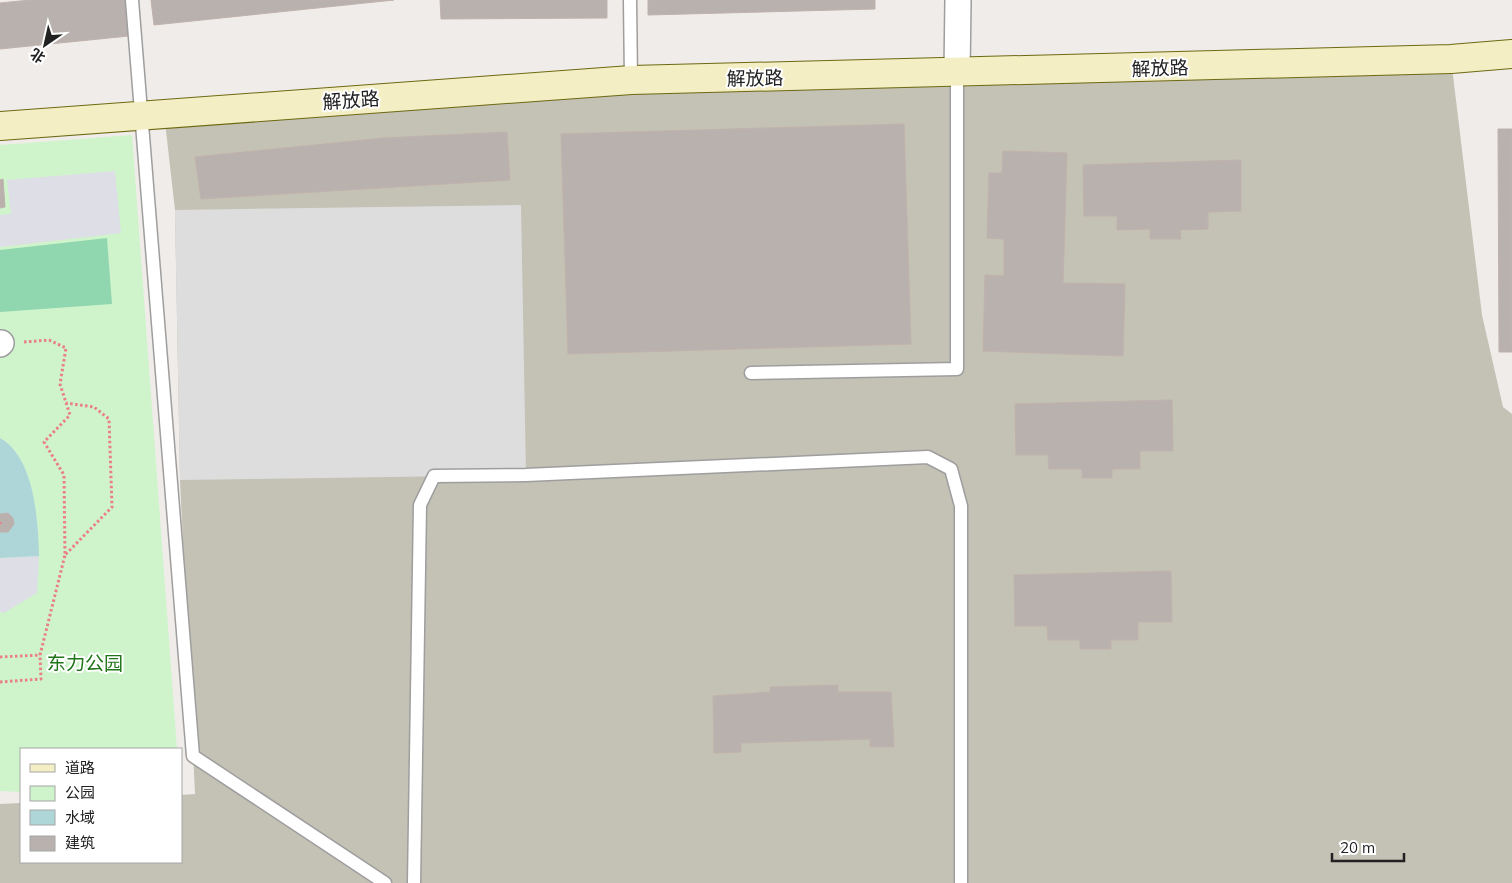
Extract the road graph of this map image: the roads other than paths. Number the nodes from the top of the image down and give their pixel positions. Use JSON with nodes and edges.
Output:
{"nodes":[{"id":1,"x":132,"y":0,"type":"edge"},
{"id":2,"x":630,"y":0,"type":"edge"},
{"id":3,"x":958,"y":0,"type":"edge"},
{"id":4,"x":1512,"y":54,"type":"edge"},
{"id":5,"x":957,"y":73,"type":"junction"},
{"id":6,"x":631,"y":80,"type":"junction"},
{"id":7,"x":141,"y":114,"type":"junction"},
{"id":8,"x":0,"y":126,"type":"edge"},
{"id":9,"x":751,"y":373,"type":"dead end"},
{"id":10,"x":385,"y":883,"type":"edge"},
{"id":11,"x":414,"y":883,"type":"edge"},
{"id":12,"x":961,"y":883,"type":"edge"}],
"edges":[{"from":1,"to":7,"type":"lane"},
{"from":2,"to":6,"type":"lane"},
{"from":3,"to":5,"type":"street"},
{"from":4,"to":5,"type":"street","name":"解放路"},
{"from":5,"to":6,"type":"street","name":"解放路"},
{"from":5,"to":9,"type":"lane"},
{"from":6,"to":7,"type":"street","name":"解放路"},
{"from":7,"to":8,"type":"street","name":"解放路"},
{"from":7,"to":10,"type":"lane"},
{"from":11,"to":12,"type":"lane"}]}
